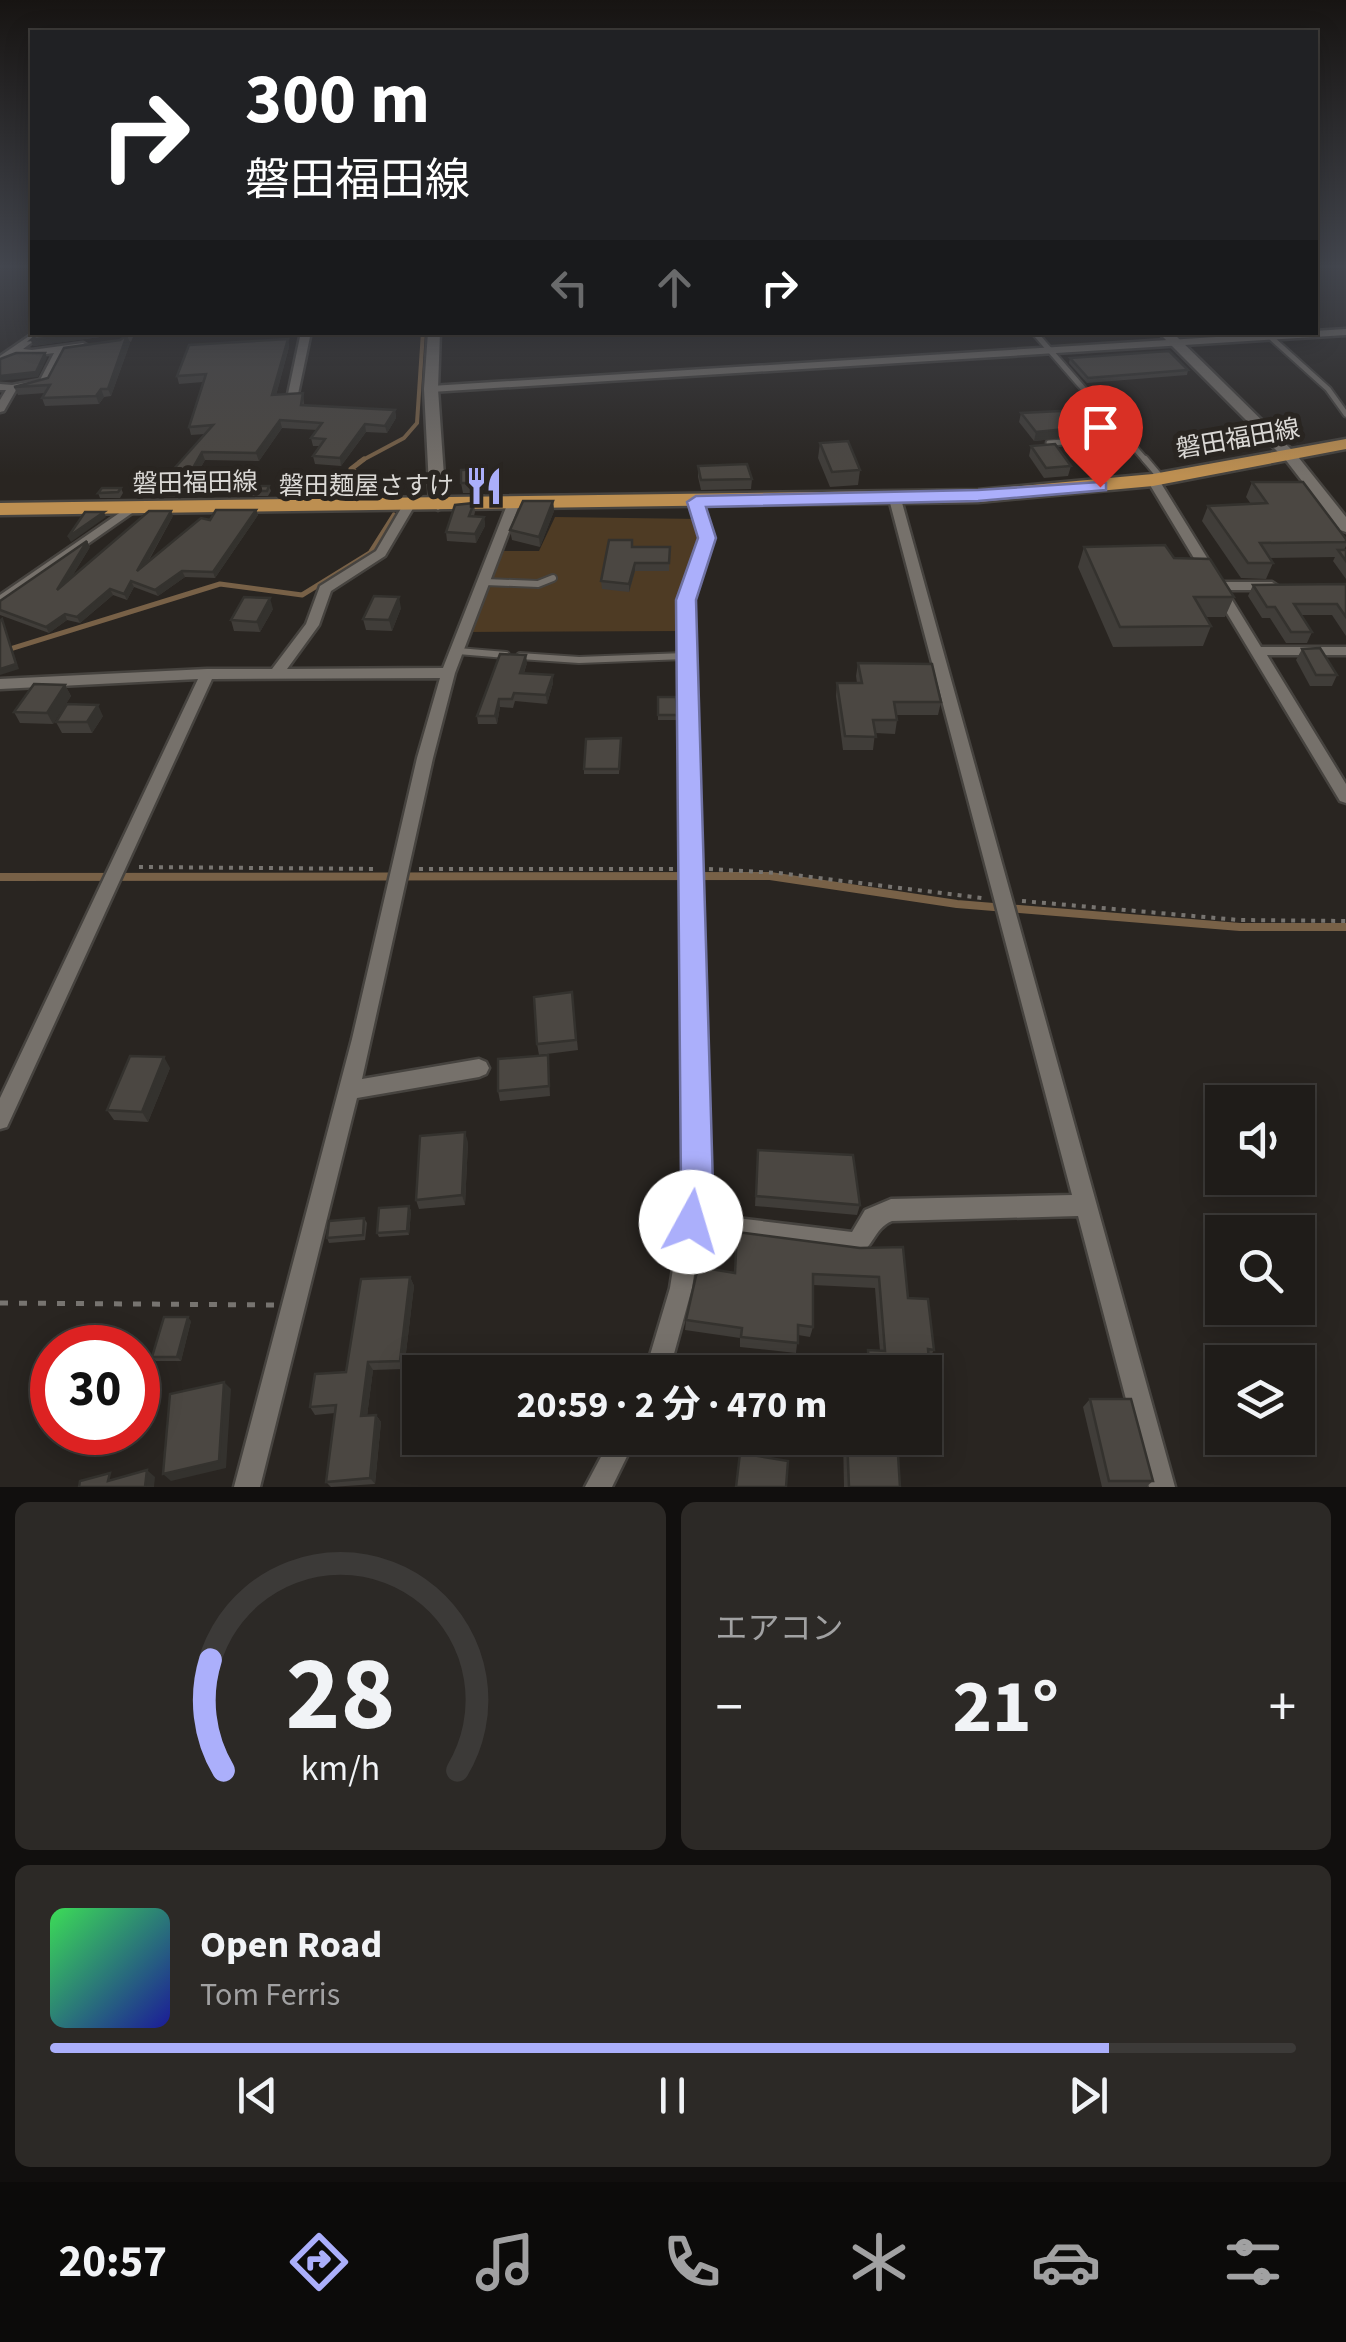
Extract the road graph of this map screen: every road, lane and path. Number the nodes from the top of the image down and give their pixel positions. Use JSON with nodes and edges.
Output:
{"nodes":[{"id":1,"x":34,"y":337,"type":"edge"},
{"id":2,"x":305,"y":337,"type":"edge"},
{"id":3,"x":434,"y":337,"type":"edge"},
{"id":4,"x":1038,"y":337,"type":"edge"},
{"id":5,"x":1164,"y":337,"type":"edge"},
{"id":6,"x":1168,"y":337,"type":"edge"},
{"id":7,"x":1271,"y":337,"type":"edge"},
{"id":8,"x":92,"y":345,"type":"edge"},
{"id":9,"x":61,"y":349,"type":"junction"},
{"id":10,"x":1048,"y":349,"type":"junction"},
{"id":11,"x":14,"y":350,"type":"junction"},
{"id":12,"x":0,"y":360,"type":"edge"},
{"id":13,"x":6,"y":387,"type":"edge"},
{"id":14,"x":430,"y":389,"type":"junction"},
{"id":15,"x":292,"y":394,"type":"edge"},
{"id":16,"x":0,"y":409,"type":"edge"},
{"id":17,"x":1346,"y":414,"type":"edge"},
{"id":18,"x":1126,"y":438,"type":"junction"},
{"id":19,"x":1049,"y":443,"type":"edge"},
{"id":20,"x":1346,"y":444,"type":"edge"},
{"id":21,"x":1290,"y":456,"type":"junction"},
{"id":22,"x":1157,"y":479,"type":"junction"},
{"id":23,"x":895,"y":498,"type":"junction"},
{"id":24,"x":696,"y":502,"type":"junction"},
{"id":25,"x":438,"y":505,"type":"junction"},
{"id":26,"x":513,"y":505,"type":"junction"},
{"id":27,"x":409,"y":506,"type":"junction"},
{"id":28,"x":0,"y":509,"type":"edge"},
{"id":29,"x":131,"y":509,"type":"junction"},
{"id":30,"x":1346,"y":527,"type":"edge"},
{"id":31,"x":552,"y":578,"type":"dead end"},
{"id":32,"x":484,"y":582,"type":"junction"},
{"id":33,"x":1218,"y":586,"type":"junction"},
{"id":34,"x":1291,"y":586,"type":"edge"},
{"id":35,"x":0,"y":600,"type":"edge"},
{"id":36,"x":458,"y":651,"type":"junction"},
{"id":37,"x":1257,"y":651,"type":"junction"},
{"id":38,"x":1346,"y":651,"type":"edge"},
{"id":39,"x":686,"y":656,"type":"junction"},
{"id":40,"x":208,"y":674,"type":"junction"},
{"id":41,"x":276,"y":674,"type":"junction"},
{"id":42,"x":448,"y":674,"type":"junction"},
{"id":43,"x":21,"y":683,"type":"junction"},
{"id":44,"x":0,"y":684,"type":"edge"},
{"id":45,"x":0,"y":696,"type":"edge"},
{"id":46,"x":1346,"y":797,"type":"edge"},
{"id":47,"x":118,"y":866,"type":"junction"},
{"id":48,"x":401,"y":877,"type":"junction"},
{"id":49,"x":691,"y":877,"type":"junction"},
{"id":50,"x":1004,"y":908,"type":"junction"},
{"id":51,"x":1346,"y":921,"type":"edge"},
{"id":52,"x":479,"y":1068,"type":"dead end"},
{"id":53,"x":349,"y":1090,"type":"junction"},
{"id":54,"x":0,"y":1120,"type":"edge"},
{"id":55,"x":1085,"y":1205,"type":"junction"},
{"id":56,"x":691,"y":1222,"type":"junction"},
{"id":57,"x":0,"y":1303,"type":"edge"},
{"id":58,"x":294,"y":1305,"type":"junction"},
{"id":59,"x":662,"y":1355,"type":"edge"},
{"id":60,"x":615,"y":1455,"type":"edge"},
{"id":61,"x":247,"y":1487,"type":"edge"},
{"id":62,"x":598,"y":1487,"type":"edge"},
{"id":63,"x":1162,"y":1487,"type":"edge"}],
"edges":[{"from":1,"to":11,"type":"street"},
{"from":2,"to":15,"type":"street"},
{"from":3,"to":14,"type":"street"},
{"from":4,"to":10,"type":"lane"},
{"from":5,"to":10,"type":"street"},
{"from":6,"to":21,"type":"street"},
{"from":7,"to":17,"type":"lane"},
{"from":8,"to":9,"type":"street"},
{"from":9,"to":11,"type":"street"},
{"from":9,"to":13,"type":"street"},
{"from":10,"to":14,"type":"street"},
{"from":10,"to":18,"type":"lane"},
{"from":11,"to":12,"type":"street"},
{"from":13,"to":16,"type":"street"},
{"from":14,"to":25,"type":"street"},
{"from":18,"to":19,"type":"lane"},
{"from":18,"to":22,"type":"lane"},
{"from":20,"to":21,"type":"main road","name":"磐田福田線"},
{"from":21,"to":22,"type":"main road","name":"磐田福田線"},
{"from":21,"to":30,"type":"street"},
{"from":22,"to":23,"type":"main road","name":"磐田福田線"},
{"from":22,"to":33,"type":"street"},
{"from":23,"to":24,"type":"main road","name":"磐田福田線"},
{"from":23,"to":50,"type":"street"},
{"from":24,"to":26,"type":"main road","name":"磐田福田線"},
{"from":24,"to":39,"type":"street"},
{"from":25,"to":26,"type":"main road","name":"磐田福田線"},
{"from":25,"to":27,"type":"main road","name":"磐田福田線"},
{"from":26,"to":32,"type":"street"},
{"from":27,"to":29,"type":"main road","name":"磐田福田線"},
{"from":27,"to":41,"type":"street"},
{"from":28,"to":29,"type":"main road","name":"磐田福田線"},
{"from":29,"to":35,"type":"street"},
{"from":31,"to":32,"type":"lane"},
{"from":32,"to":36,"type":"street"},
{"from":33,"to":34,"type":"street"},
{"from":33,"to":37,"type":"street"},
{"from":36,"to":39,"type":"lane"},
{"from":36,"to":42,"type":"street"},
{"from":37,"to":38,"type":"street"},
{"from":37,"to":46,"type":"street"},
{"from":39,"to":49,"type":"street"},
{"from":40,"to":41,"type":"street"},
{"from":40,"to":43,"type":"street"},
{"from":40,"to":47,"type":"street"},
{"from":41,"to":42,"type":"street"},
{"from":42,"to":48,"type":"street"},
{"from":43,"to":44,"type":"street"},
{"from":43,"to":45,"type":"street"},
{"from":47,"to":48,"type":"path"},
{"from":47,"to":54,"type":"street"},
{"from":48,"to":49,"type":"path"},
{"from":48,"to":53,"type":"street"},
{"from":49,"to":50,"type":"path"},
{"from":49,"to":56,"type":"street"},
{"from":50,"to":51,"type":"path"},
{"from":50,"to":55,"type":"street"},
{"from":52,"to":53,"type":"street"},
{"from":53,"to":58,"type":"street"},
{"from":55,"to":56,"type":"street"},
{"from":55,"to":63,"type":"street"},
{"from":56,"to":59,"type":"street"},
{"from":57,"to":58,"type":"path"},
{"from":58,"to":61,"type":"street"},
{"from":60,"to":62,"type":"street"}]}
